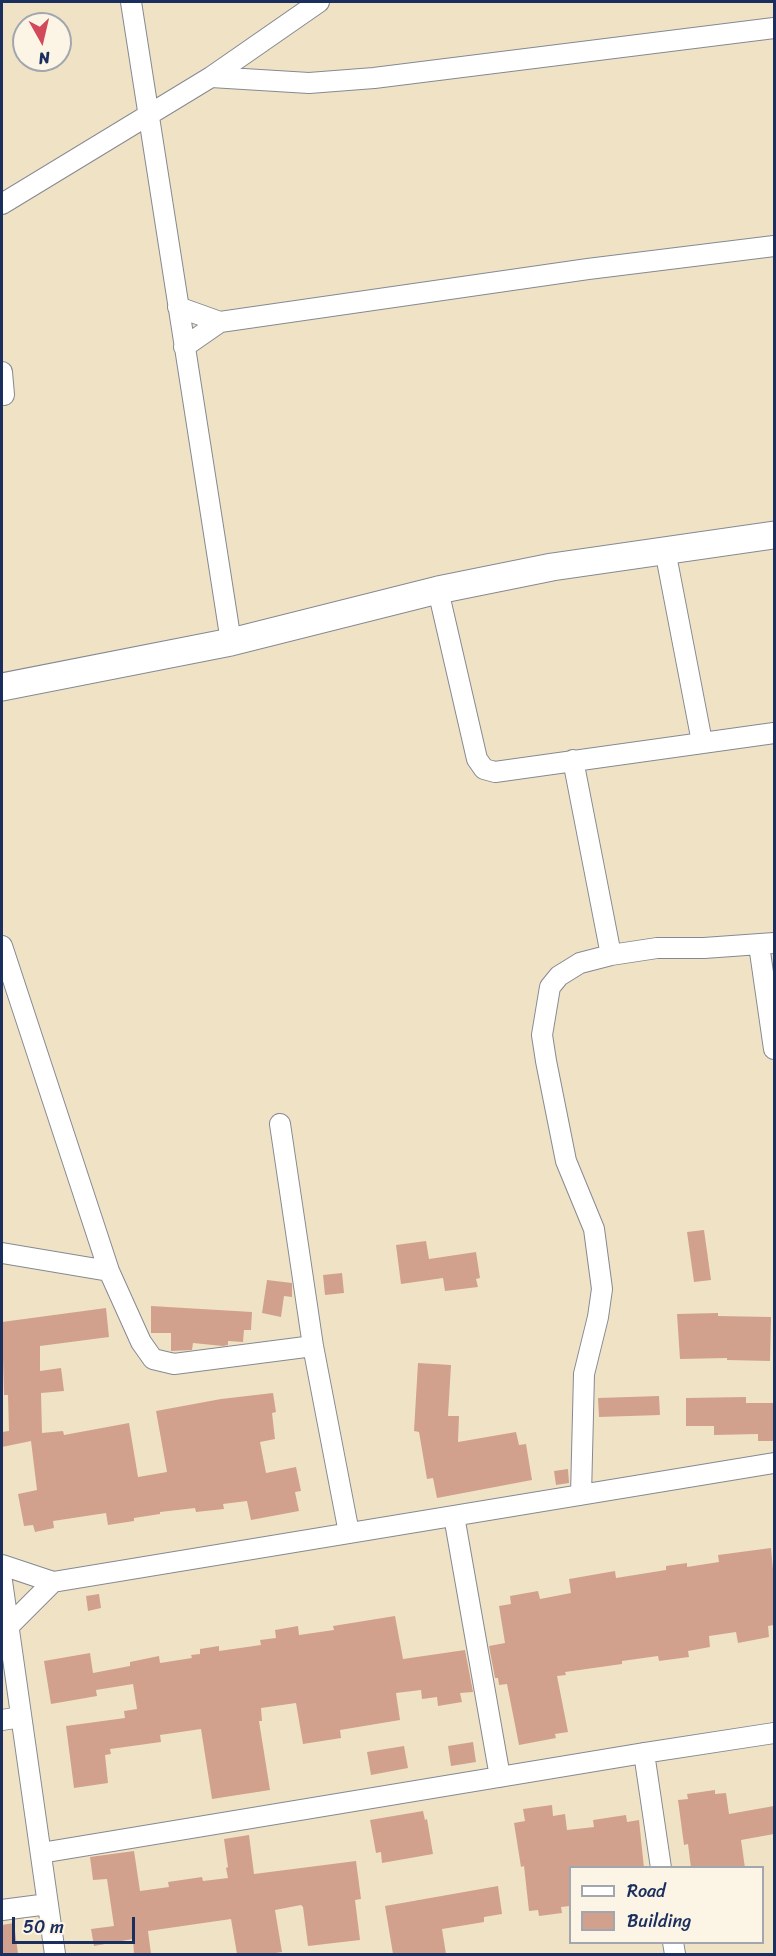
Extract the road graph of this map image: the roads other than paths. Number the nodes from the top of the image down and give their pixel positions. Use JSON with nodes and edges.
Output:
{"nodes":[{"id":1,"x":131,"y":2,"type":"edge"},
{"id":2,"x":319,"y":2,"type":"edge"},
{"id":3,"x":774,"y":28,"type":"edge"},
{"id":4,"x":211,"y":77,"type":"junction"},
{"id":5,"x":148,"y":117,"type":"junction"},
{"id":6,"x":2,"y":204,"type":"edge"},
{"id":7,"x":774,"y":246,"type":"edge"},
{"id":8,"x":178,"y":307,"type":"junction"},
{"id":9,"x":220,"y":322,"type":"junction"},
{"id":10,"x":184,"y":346,"type":"junction"},
{"id":11,"x":2,"y":372,"type":"edge"},
{"id":12,"x":4,"y":395,"type":"dead end"},
{"id":13,"x":774,"y":535,"type":"edge"},
{"id":14,"x":665,"y":550,"type":"junction"},
{"id":15,"x":438,"y":590,"type":"junction"},
{"id":16,"x":231,"y":642,"type":"junction"},
{"id":17,"x":2,"y":687,"type":"edge"},
{"id":18,"x":774,"y":733,"type":"edge"},
{"id":19,"x":702,"y":742,"type":"junction"},
{"id":20,"x":573,"y":760,"type":"junction"},
{"id":21,"x":767,"y":944,"type":"edge"},
{"id":22,"x":2,"y":946,"type":"edge"},
{"id":23,"x":610,"y":955,"type":"junction"},
{"id":24,"x":774,"y":1049,"type":"edge"},
{"id":25,"x":280,"y":1124,"type":"dead end"},
{"id":26,"x":2,"y":1253,"type":"edge"},
{"id":27,"x":109,"y":1271,"type":"junction"},
{"id":28,"x":313,"y":1346,"type":"junction"},
{"id":29,"x":774,"y":1462,"type":"edge"},
{"id":30,"x":580,"y":1495,"type":"junction"},
{"id":31,"x":454,"y":1516,"type":"junction"},
{"id":32,"x":349,"y":1533,"type":"junction"},
{"id":33,"x":2,"y":1565,"type":"edge"},
{"id":34,"x":2,"y":1581,"type":"edge"},
{"id":35,"x":53,"y":1582,"type":"junction"},
{"id":36,"x":8,"y":1627,"type":"junction"},
{"id":37,"x":11,"y":1718,"type":"edge"},
{"id":38,"x":774,"y":1733,"type":"edge"},
{"id":39,"x":644,"y":1753,"type":"junction"},
{"id":40,"x":500,"y":1777,"type":"junction"},
{"id":41,"x":41,"y":1853,"type":"junction"},
{"id":42,"x":661,"y":1866,"type":"edge"},
{"id":43,"x":48,"y":1904,"type":"junction"},
{"id":44,"x":2,"y":1910,"type":"edge"},
{"id":45,"x":55,"y":1954,"type":"edge"}],
"edges":[{"from":1,"to":5,"type":"street"},
{"from":2,"to":4,"type":"street"},
{"from":3,"to":4,"type":"street"},
{"from":4,"to":5,"type":"street"},
{"from":5,"to":6,"type":"street"},
{"from":5,"to":8,"type":"street"},
{"from":7,"to":9,"type":"street"},
{"from":8,"to":9,"type":"street"},
{"from":8,"to":10,"type":"street"},
{"from":9,"to":10,"type":"street"},
{"from":10,"to":16,"type":"street"},
{"from":11,"to":12,"type":"street"},
{"from":13,"to":14,"type":"street"},
{"from":14,"to":15,"type":"street"},
{"from":14,"to":19,"type":"street"},
{"from":15,"to":16,"type":"street"},
{"from":15,"to":20,"type":"street"},
{"from":16,"to":17,"type":"street"},
{"from":18,"to":19,"type":"street"},
{"from":19,"to":20,"type":"street"},
{"from":20,"to":23,"type":"street"},
{"from":21,"to":23,"type":"street"},
{"from":21,"to":24,"type":"street"},
{"from":22,"to":27,"type":"street"},
{"from":23,"to":30,"type":"street"},
{"from":25,"to":28,"type":"street"},
{"from":26,"to":27,"type":"street"},
{"from":27,"to":28,"type":"street"},
{"from":28,"to":32,"type":"street"},
{"from":29,"to":30,"type":"street"},
{"from":30,"to":31,"type":"street"},
{"from":31,"to":32,"type":"street"},
{"from":31,"to":40,"type":"street"},
{"from":32,"to":35,"type":"street"},
{"from":33,"to":35,"type":"street"},
{"from":34,"to":36,"type":"street"},
{"from":35,"to":36,"type":"street"},
{"from":36,"to":37,"type":"street"},
{"from":37,"to":41,"type":"street"},
{"from":38,"to":39,"type":"street"},
{"from":39,"to":40,"type":"street"},
{"from":39,"to":42,"type":"street"},
{"from":40,"to":41,"type":"street"},
{"from":41,"to":43,"type":"street"},
{"from":43,"to":44,"type":"street"},
{"from":43,"to":45,"type":"street"}]}
